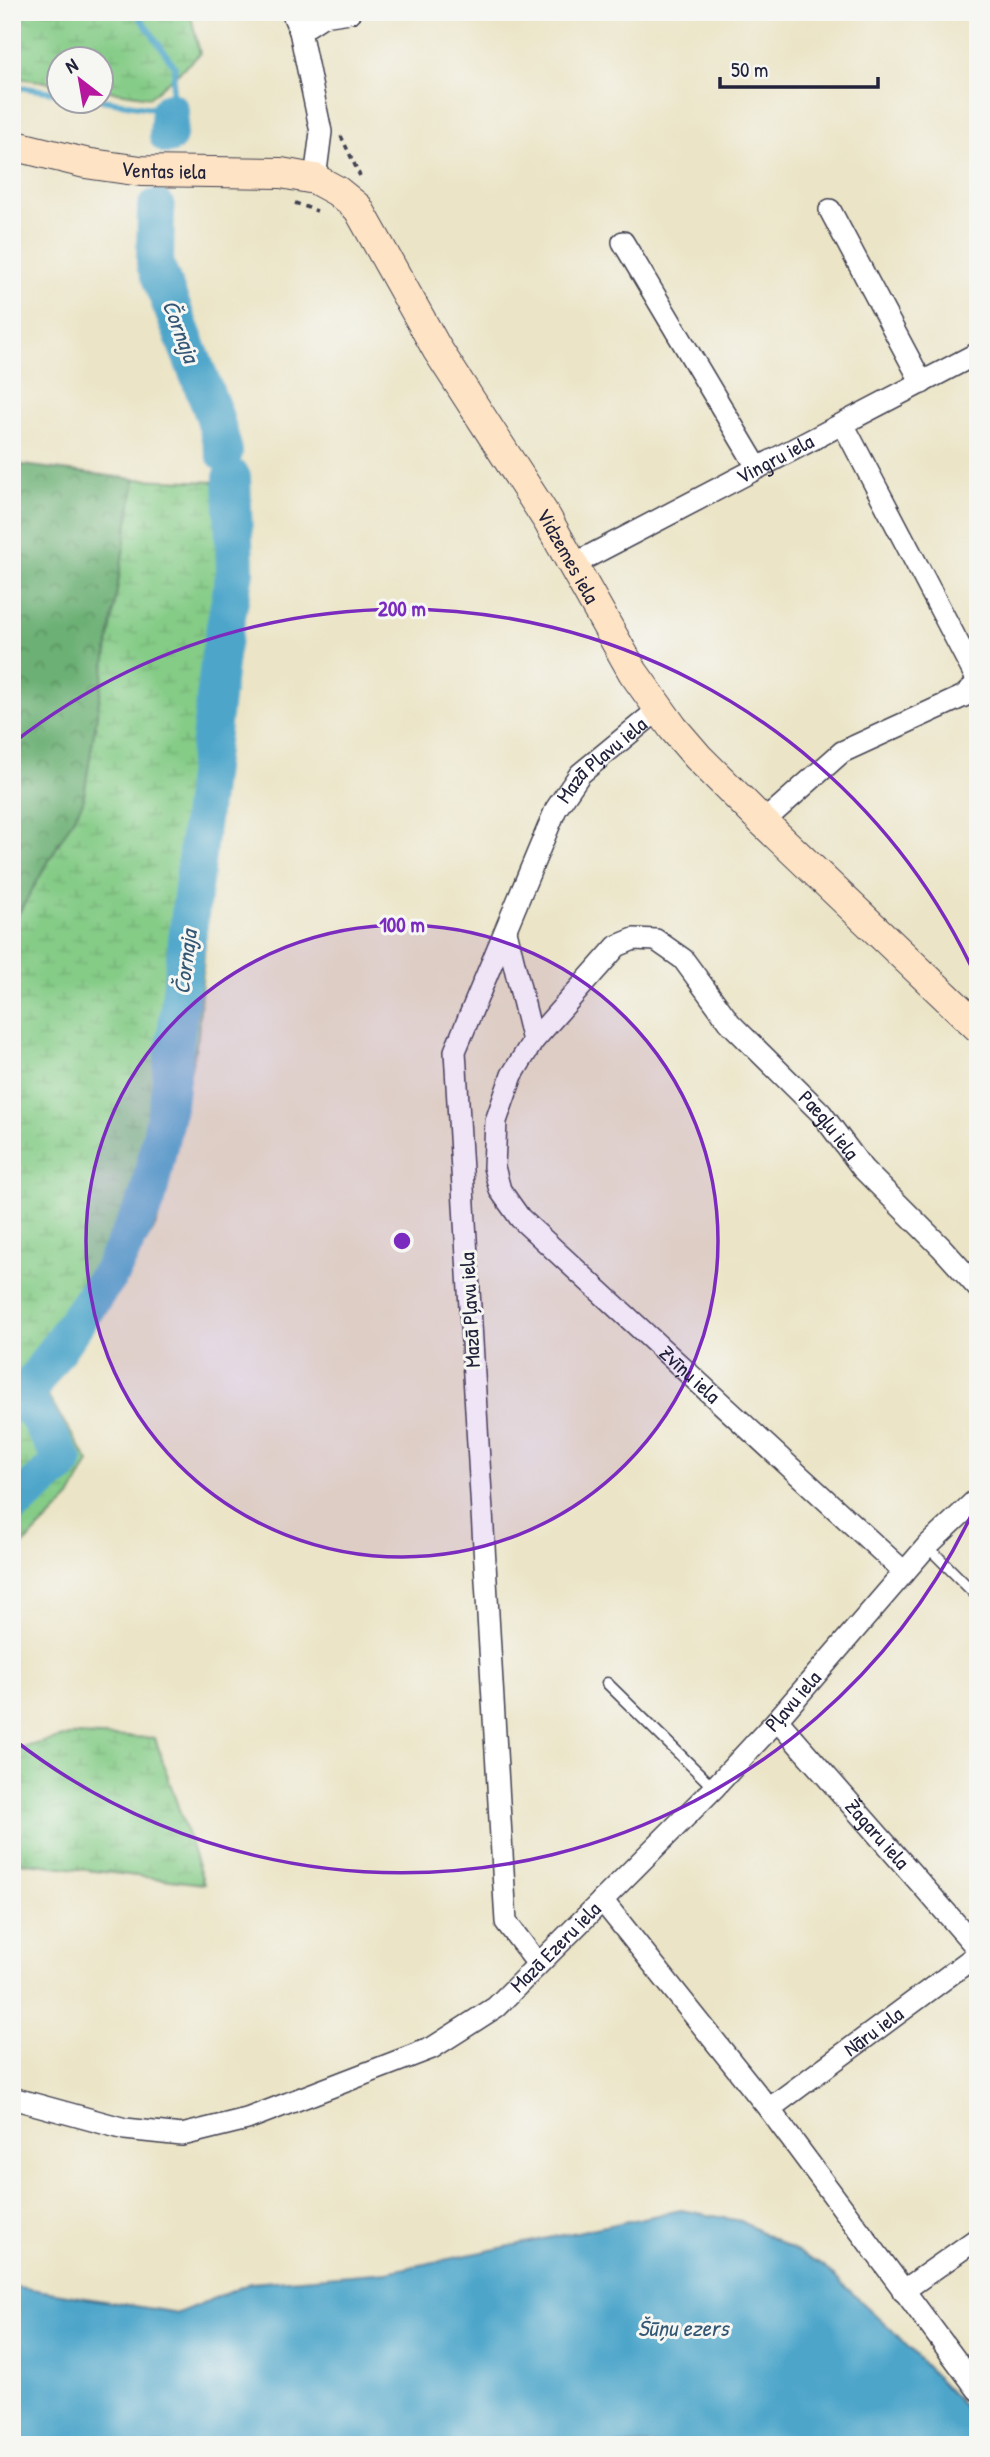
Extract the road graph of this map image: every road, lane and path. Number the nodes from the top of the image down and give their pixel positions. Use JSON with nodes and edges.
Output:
{"nodes":[{"id":1,"x":350,"y":12,"type":"edge"},
{"id":2,"x":296,"y":22,"type":"edge"},
{"id":3,"x":12,"y":145,"type":"edge"},
{"id":4,"x":315,"y":179,"type":"junction"},
{"id":5,"x":830,"y":210,"type":"dead end"},
{"id":6,"x":623,"y":242,"type":"dead end"},
{"id":7,"x":978,"y":353,"type":"edge"},
{"id":8,"x":922,"y":383,"type":"junction"},
{"id":9,"x":843,"y":424,"type":"junction"},
{"id":10,"x":757,"y":467,"type":"junction"},
{"id":11,"x":572,"y":565,"type":"junction"},
{"id":12,"x":978,"y":681,"type":"edge"},
{"id":13,"x":659,"y":709,"type":"junction"},
{"id":14,"x":763,"y":822,"type":"junction"},
{"id":15,"x":506,"y":931,"type":"junction"},
{"id":16,"x":978,"y":1027,"type":"edge"},
{"id":17,"x":533,"y":1041,"type":"junction"},
{"id":18,"x":978,"y":1288,"type":"edge"},
{"id":19,"x":978,"y":1497,"type":"edge"},
{"id":20,"x":927,"y":1546,"type":"junction"},
{"id":21,"x":904,"y":1572,"type":"junction"},
{"id":22,"x":978,"y":1597,"type":"edge"},
{"id":23,"x":607,"y":1683,"type":"dead end"},
{"id":24,"x":778,"y":1720,"type":"junction"},
{"id":25,"x":714,"y":1788,"type":"junction"},
{"id":26,"x":602,"y":1900,"type":"junction"},
{"id":27,"x":978,"y":1949,"type":"edge"},
{"id":28,"x":978,"y":1954,"type":"edge"},
{"id":29,"x":538,"y":1964,"type":"junction"},
{"id":30,"x":12,"y":2098,"type":"edge"},
{"id":31,"x":769,"y":2109,"type":"junction"},
{"id":32,"x":978,"y":2238,"type":"edge"},
{"id":33,"x":903,"y":2291,"type":"junction"},
{"id":34,"x":978,"y":2390,"type":"edge"}],
"edges":[{"from":1,"to":2,"type":"street"},
{"from":2,"to":4,"type":"street"},
{"from":3,"to":4,"type":"street","name":"Ventas iela"},
{"from":4,"to":11,"type":"street","name":"Vidzemes iela"},
{"from":5,"to":8,"type":"street"},
{"from":6,"to":10,"type":"street"},
{"from":7,"to":8,"type":"street","name":"Vingru iela"},
{"from":8,"to":9,"type":"street","name":"Vingru iela"},
{"from":9,"to":10,"type":"street","name":"Vingru iela"},
{"from":9,"to":12,"type":"street"},
{"from":10,"to":11,"type":"street","name":"Vingru iela"},
{"from":11,"to":13,"type":"street","name":"Vidzemes iela"},
{"from":12,"to":14,"type":"street"},
{"from":13,"to":14,"type":"street","name":"Vidzemes iela"},
{"from":13,"to":15,"type":"street","name":"Mazā Pļavu iela"},
{"from":14,"to":16,"type":"street","name":"Vidzemes iela"},
{"from":15,"to":17,"type":"street"},
{"from":15,"to":29,"type":"street","name":"Mazā Pļavu iela"},
{"from":17,"to":18,"type":"street","name":"Paegļu iela"},
{"from":17,"to":21,"type":"street","name":"Zvīņu iela"},
{"from":19,"to":20,"type":"street","name":"Pļavu iela"},
{"from":20,"to":21,"type":"street","name":"Pļavu iela"},
{"from":20,"to":22,"type":"lane"},
{"from":21,"to":24,"type":"street","name":"Pļavu iela"},
{"from":23,"to":25,"type":"lane"},
{"from":24,"to":25,"type":"street","name":"Pļavu iela"},
{"from":24,"to":27,"type":"street","name":"Žagaru iela"},
{"from":25,"to":26,"type":"street","name":"Pļavu iela"},
{"from":26,"to":29,"type":"street","name":"Mazā Ezeru iela"},
{"from":26,"to":31,"type":"street","name":"Mazā Ezeru iela"},
{"from":28,"to":31,"type":"street","name":"Nāru iela"},
{"from":29,"to":30,"type":"street","name":"Mazā Ezeru iela"},
{"from":31,"to":33,"type":"street","name":"Mazā Ezeru iela"},
{"from":32,"to":33,"type":"street"},
{"from":33,"to":34,"type":"street","name":"Mazā Ezeru iela"}]}
